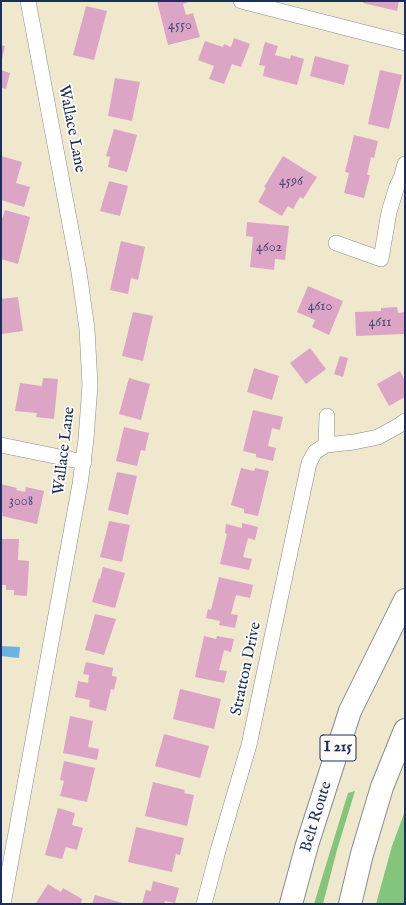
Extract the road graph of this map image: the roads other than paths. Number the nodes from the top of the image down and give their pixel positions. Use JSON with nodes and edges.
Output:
{"nodes":[{"id":1,"x":28,"y":1,"type":"edge"},
{"id":2,"x":241,"y":1,"type":"edge"},
{"id":3,"x":405,"y":43,"type":"edge"},
{"id":4,"x":405,"y":164,"type":"edge"},
{"id":5,"x":336,"y":244,"type":"dead end"},
{"id":6,"x":327,"y":416,"type":"dead end"},
{"id":7,"x":405,"y":420,"type":"edge"},
{"id":8,"x":1,"y":445,"type":"edge"},
{"id":9,"x":326,"y":445,"type":"junction"},
{"id":10,"x":84,"y":462,"type":"junction"},
{"id":11,"x":405,"y":600,"type":"edge"},
{"id":12,"x":405,"y":730,"type":"edge"},
{"id":13,"x":3,"y":904,"type":"edge"},
{"id":14,"x":204,"y":904,"type":"edge"},
{"id":15,"x":291,"y":904,"type":"edge"},
{"id":16,"x":350,"y":904,"type":"edge"}],
"edges":[{"from":1,"to":10,"type":"street","name":"Wallace Lane"},
{"from":2,"to":3,"type":"street"},
{"from":4,"to":5,"type":"street"},
{"from":6,"to":9,"type":"street"},
{"from":7,"to":9,"type":"street"},
{"from":8,"to":10,"type":"street"},
{"from":9,"to":14,"type":"street","name":"Stratton Drive"},
{"from":10,"to":13,"type":"street","name":"Wallace Lane"},
{"from":11,"to":15,"type":"highway","name":"Belt Route","number":"I 215"},
{"from":12,"to":16,"type":"highway"}]}
